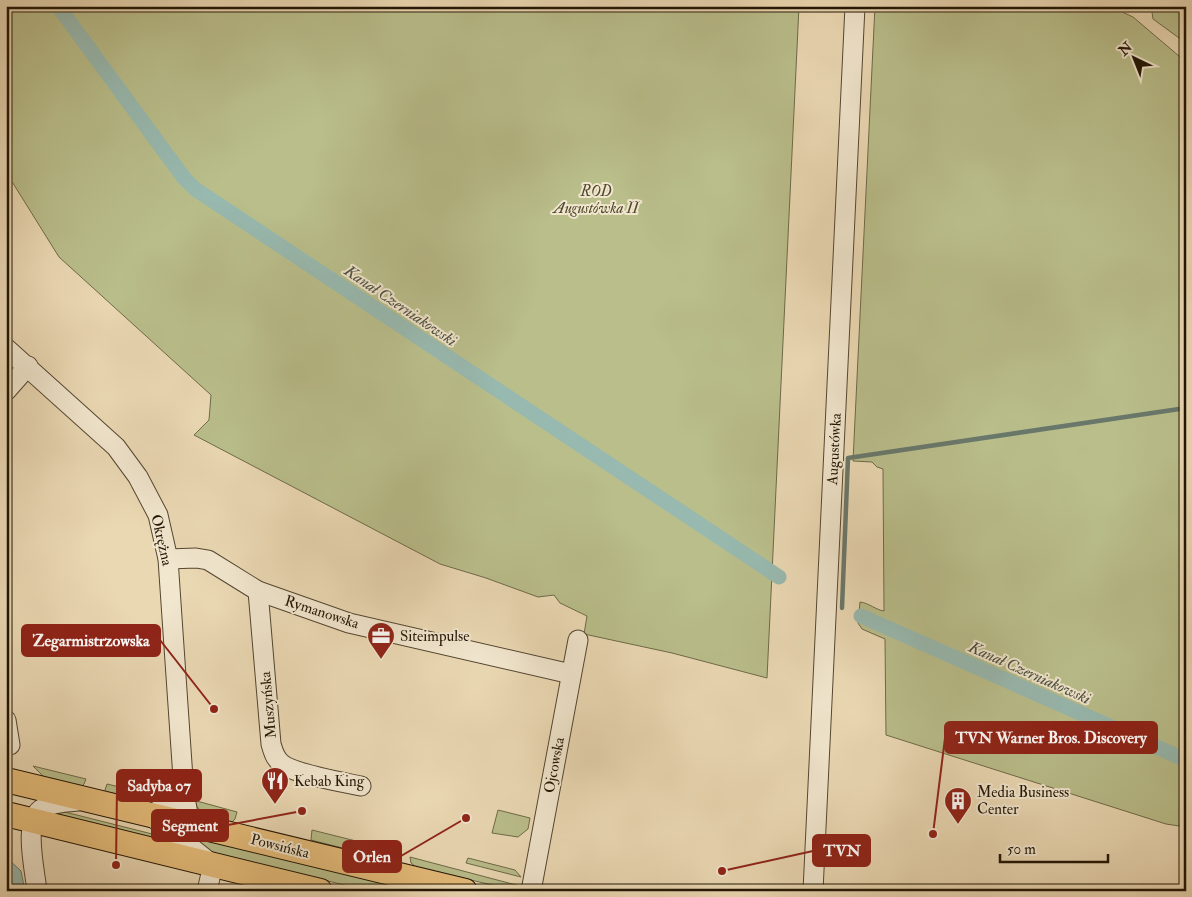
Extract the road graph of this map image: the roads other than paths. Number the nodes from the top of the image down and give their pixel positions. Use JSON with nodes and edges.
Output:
{"nodes":[{"id":1,"x":855,"y":6,"type":"edge"},
{"id":2,"x":6,"y":348,"type":"edge"},
{"id":3,"x":28,"y":366,"type":"junction"},
{"id":4,"x":6,"y":391,"type":"edge"},
{"id":5,"x":168,"y":559,"type":"junction"},
{"id":6,"x":258,"y":590,"type":"junction"},
{"id":7,"x":578,"y":640,"type":"dead end"},
{"id":8,"x":571,"y":674,"type":"junction"},
{"id":9,"x":6,"y":720,"type":"edge"},
{"id":10,"x":10,"y":745,"type":"dead end"},
{"id":11,"x":6,"y":780,"type":"edge"},
{"id":12,"x":361,"y":786,"type":"dead end"},
{"id":13,"x":184,"y":793,"type":"junction"},
{"id":14,"x":90,"y":800,"type":"junction"},
{"id":15,"x":6,"y":814,"type":"edge"},
{"id":16,"x":150,"y":815,"type":"junction"},
{"id":17,"x":32,"y":821,"type":"junction"},
{"id":18,"x":190,"y":824,"type":"junction"},
{"id":19,"x":213,"y":865,"type":"junction"},
{"id":20,"x":37,"y":891,"type":"edge"},
{"id":21,"x":207,"y":891,"type":"edge"},
{"id":22,"x":320,"y":891,"type":"edge"},
{"id":23,"x":465,"y":891,"type":"edge"},
{"id":24,"x":530,"y":891,"type":"edge"},
{"id":25,"x":813,"y":891,"type":"edge"}],
"edges":[{"from":1,"to":25,"type":"street","name":"Augustówka"},
{"from":2,"to":3,"type":"street","name":"Okrężna"},
{"from":3,"to":4,"type":"street"},
{"from":3,"to":5,"type":"street","name":"Okrężna"},
{"from":5,"to":6,"type":"street","name":"Rymanowska"},
{"from":5,"to":13,"type":"street","name":"Okrężna"},
{"from":6,"to":8,"type":"street","name":"Rymanowska"},
{"from":6,"to":12,"type":"street","name":"Muszyńska"},
{"from":7,"to":8,"type":"street","name":"Ojcowska"},
{"from":8,"to":24,"type":"street","name":"Ojcowska"},
{"from":9,"to":10,"type":"street"},
{"from":11,"to":14,"type":"main road","name":"Powsińska"},
{"from":13,"to":16,"type":"street"},
{"from":13,"to":18,"type":"street","name":"Okrężna"},
{"from":14,"to":16,"type":"main road","name":"Powsińska"},
{"from":14,"to":17,"type":"street"},
{"from":15,"to":17,"type":"main road"},
{"from":16,"to":18,"type":"main road","name":"Powsińska"},
{"from":16,"to":19,"type":"street"},
{"from":17,"to":19,"type":"main road"},
{"from":17,"to":20,"type":"street"},
{"from":18,"to":23,"type":"main road","name":"Powsińska"},
{"from":19,"to":21,"type":"street"},
{"from":19,"to":22,"type":"main road"}]}
